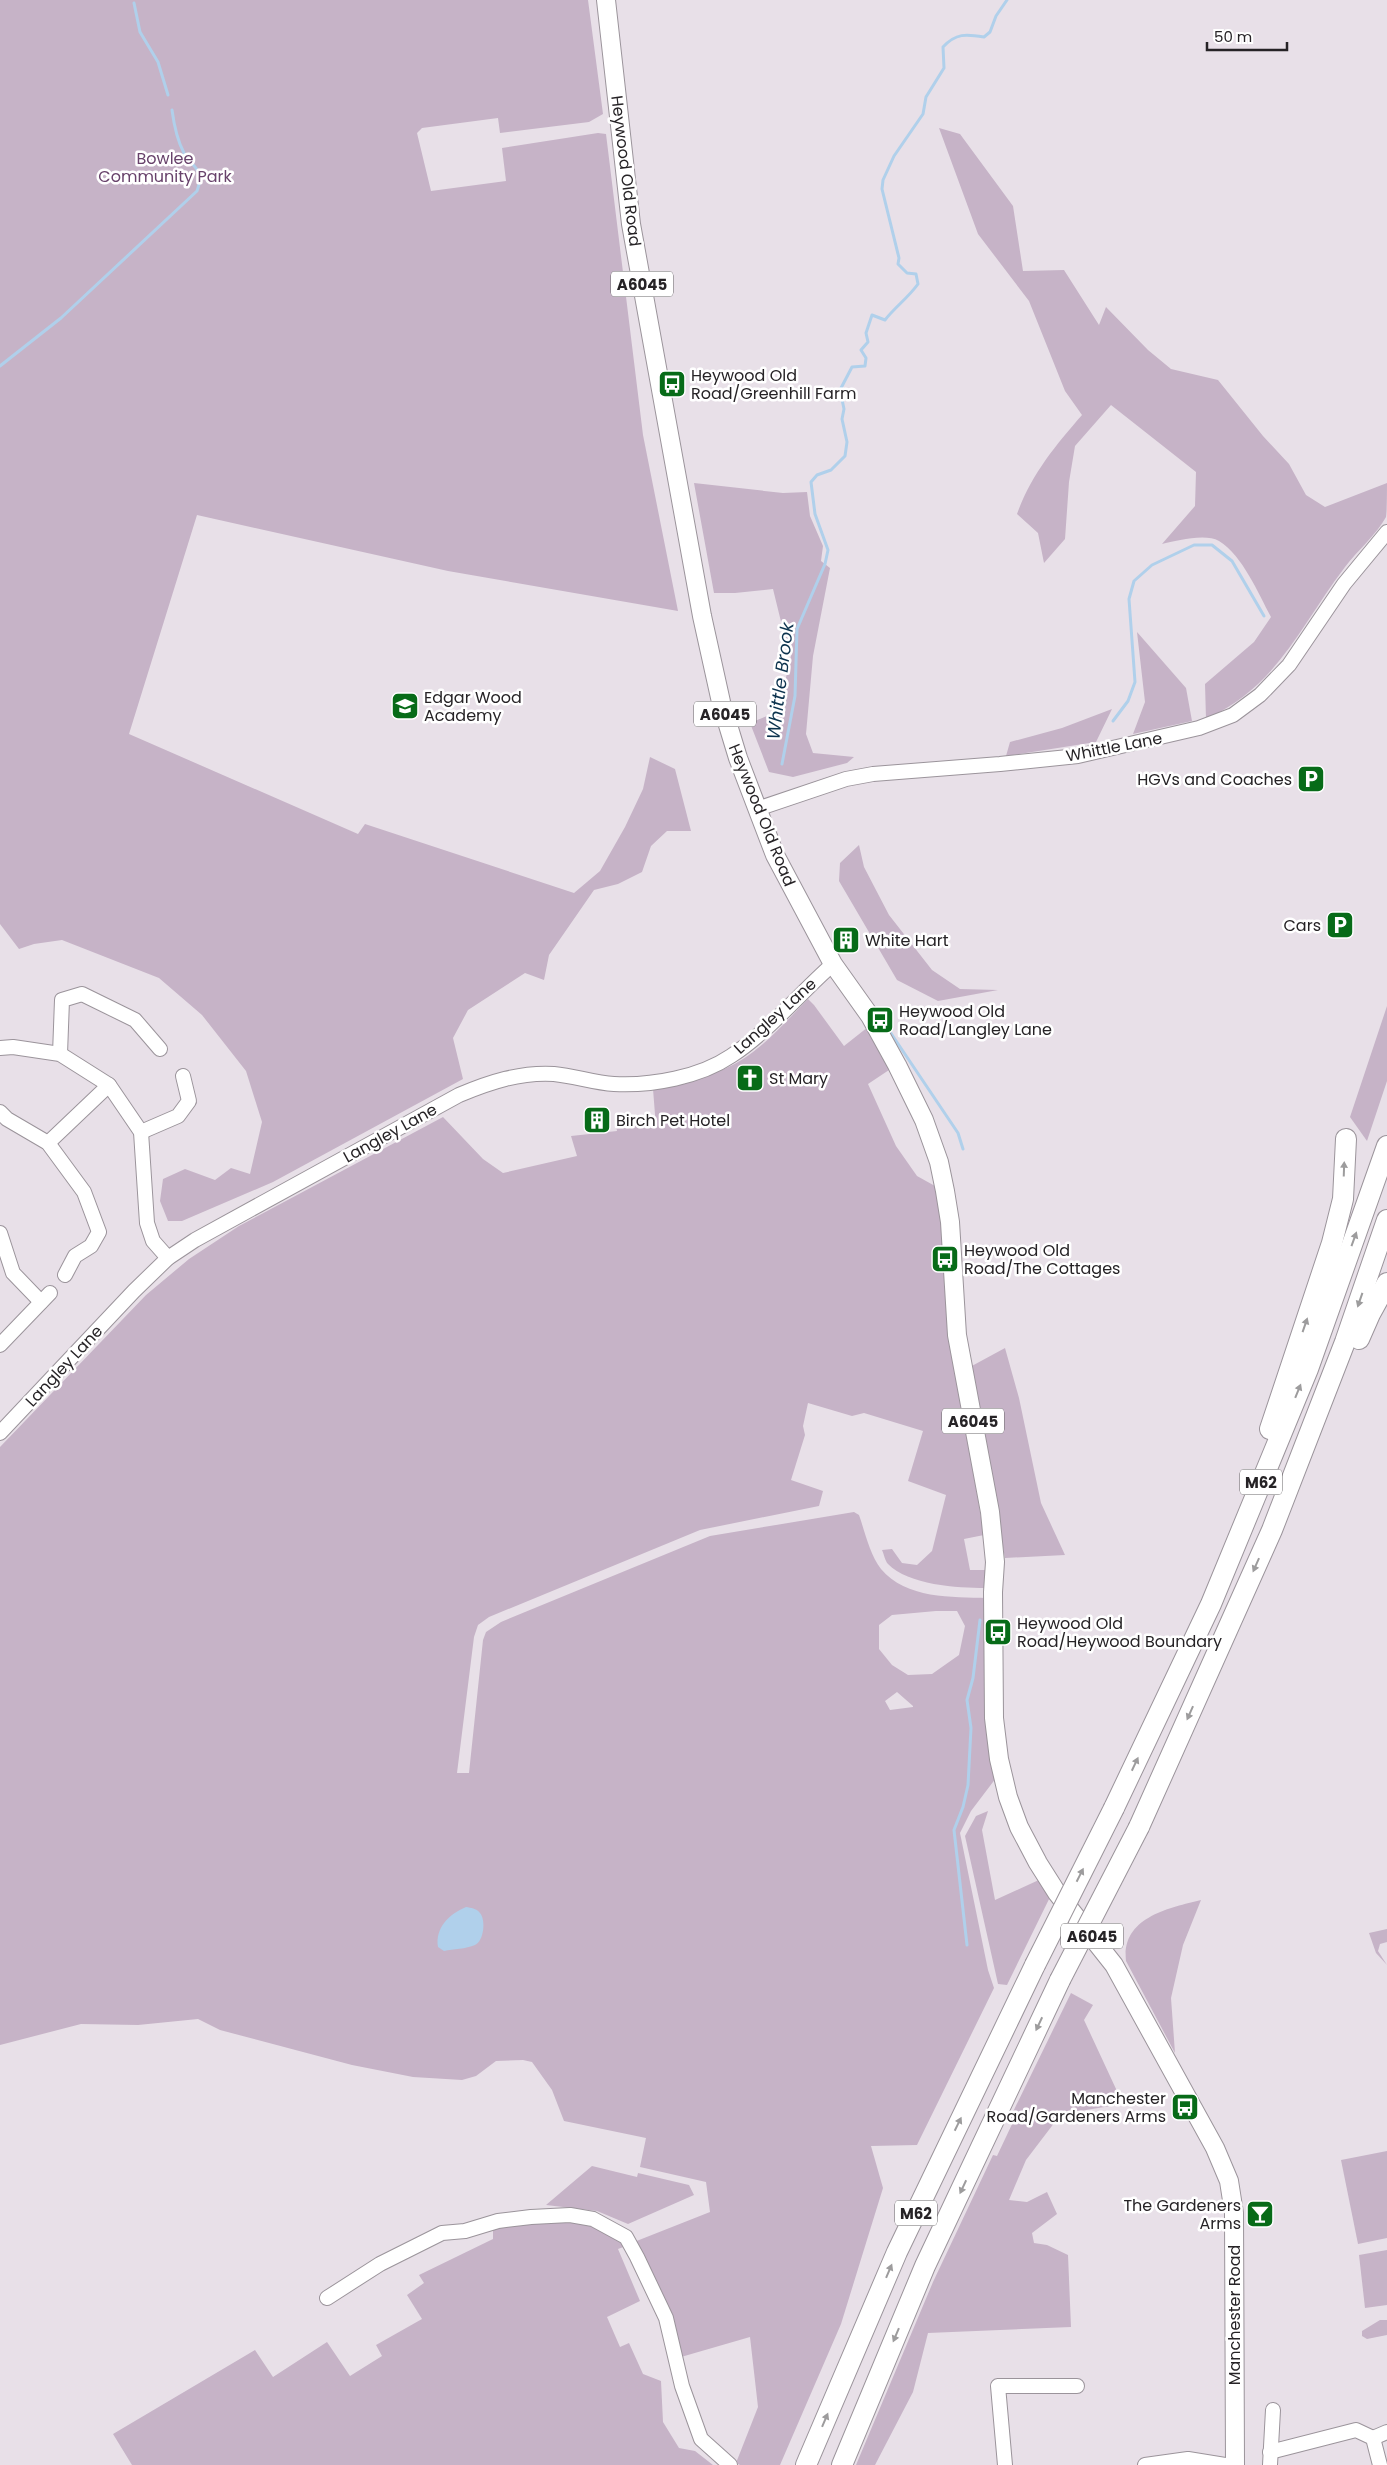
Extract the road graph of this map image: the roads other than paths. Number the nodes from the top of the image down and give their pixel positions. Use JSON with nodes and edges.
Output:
{"nodes":[{"id":1,"x":606,"y":0,"type":"edge"},
{"id":2,"x":1387,"y":532,"type":"edge"},
{"id":3,"x":756,"y":809,"type":"junction"},
{"id":4,"x":833,"y":964,"type":"junction"},
{"id":5,"x":0,"y":1048,"type":"edge"},
{"id":6,"x":160,"y":1049,"type":"dead end"},
{"id":7,"x":60,"y":1054,"type":"junction"},
{"id":8,"x":183,"y":1076,"type":"dead end"},
{"id":9,"x":109,"y":1086,"type":"junction"},
{"id":10,"x":0,"y":1112,"type":"edge"},
{"id":11,"x":141,"y":1132,"type":"junction"},
{"id":12,"x":1346,"y":1139,"type":"dead end"},
{"id":13,"x":48,"y":1143,"type":"junction"},
{"id":14,"x":1387,"y":1146,"type":"edge"},
{"id":15,"x":1387,"y":1220,"type":"edge"},
{"id":16,"x":0,"y":1233,"type":"edge"},
{"id":17,"x":168,"y":1258,"type":"junction"},
{"id":18,"x":66,"y":1275,"type":"dead end"},
{"id":19,"x":1387,"y":1283,"type":"edge"},
{"id":20,"x":0,"y":1345,"type":"edge"},
{"id":21,"x":0,"y":1433,"type":"edge"},
{"id":22,"x":1272,"y":1530,"type":"junction"},
{"id":23,"x":1211,"y":1604,"type":"junction"},
{"id":24,"x":1124,"y":1982,"type":"joint"},
{"id":25,"x":327,"y":2298,"type":"dead end"},
{"id":26,"x":1077,"y":2386,"type":"dead end"},
{"id":27,"x":1273,"y":2410,"type":"dead end"},
{"id":28,"x":1387,"y":2432,"type":"edge"},
{"id":29,"x":1373,"y":2438,"type":"junction"},
{"id":30,"x":1270,"y":2459,"type":"edge"},
{"id":31,"x":730,"y":2465,"type":"edge"},
{"id":32,"x":806,"y":2465,"type":"edge"},
{"id":33,"x":842,"y":2465,"type":"edge"},
{"id":34,"x":1005,"y":2465,"type":"edge"},
{"id":35,"x":1145,"y":2465,"type":"edge"},
{"id":36,"x":1224,"y":2465,"type":"edge"},
{"id":37,"x":1235,"y":2465,"type":"edge"},
{"id":38,"x":1380,"y":2465,"type":"edge"}],
"edges":[{"from":1,"to":3,"type":"main road","name":"Heywood Old Road","number":"A6045"},
{"from":2,"to":3,"type":"street","name":"Whittle Lane"},
{"from":3,"to":4,"type":"main road","name":"Heywood Old Road","number":"A6045"},
{"from":4,"to":17,"type":"street","name":"Langley Lane"},
{"from":4,"to":24,"type":"main road","name":"Heywood Old Road","number":"A6045"},
{"from":5,"to":7,"type":"street"},
{"from":6,"to":7,"type":"street"},
{"from":7,"to":9,"type":"street"},
{"from":8,"to":11,"type":"street"},
{"from":9,"to":11,"type":"street"},
{"from":9,"to":13,"type":"street"},
{"from":10,"to":13,"type":"street"},
{"from":11,"to":17,"type":"street"},
{"from":23,"to":12,"type":"highway","number":"M62","one_way":true},
{"from":13,"to":18,"type":"street"},
{"from":23,"to":14,"type":"highway","number":"M62","one_way":true},
{"from":15,"to":22,"type":"highway","number":"M62","one_way":true},
{"from":16,"to":20,"type":"street"},
{"from":17,"to":21,"type":"street","name":"Langley Lane"},
{"from":19,"to":22,"type":"highway","number":"M62"},
{"from":22,"to":33,"type":"highway","number":"M62","one_way":true,"bridge":true},
{"from":32,"to":23,"type":"highway","number":"M62","one_way":true,"bridge":true},
{"from":24,"to":37,"type":"main road","name":"Manchester Road","number":"A6045"},
{"from":25,"to":31,"type":"street"},
{"from":26,"to":34,"type":"street"},
{"from":27,"to":30,"type":"street"},
{"from":28,"to":29,"type":"street"},
{"from":29,"to":30,"type":"street"},
{"from":29,"to":38,"type":"street"},
{"from":35,"to":36,"type":"street"}]}
